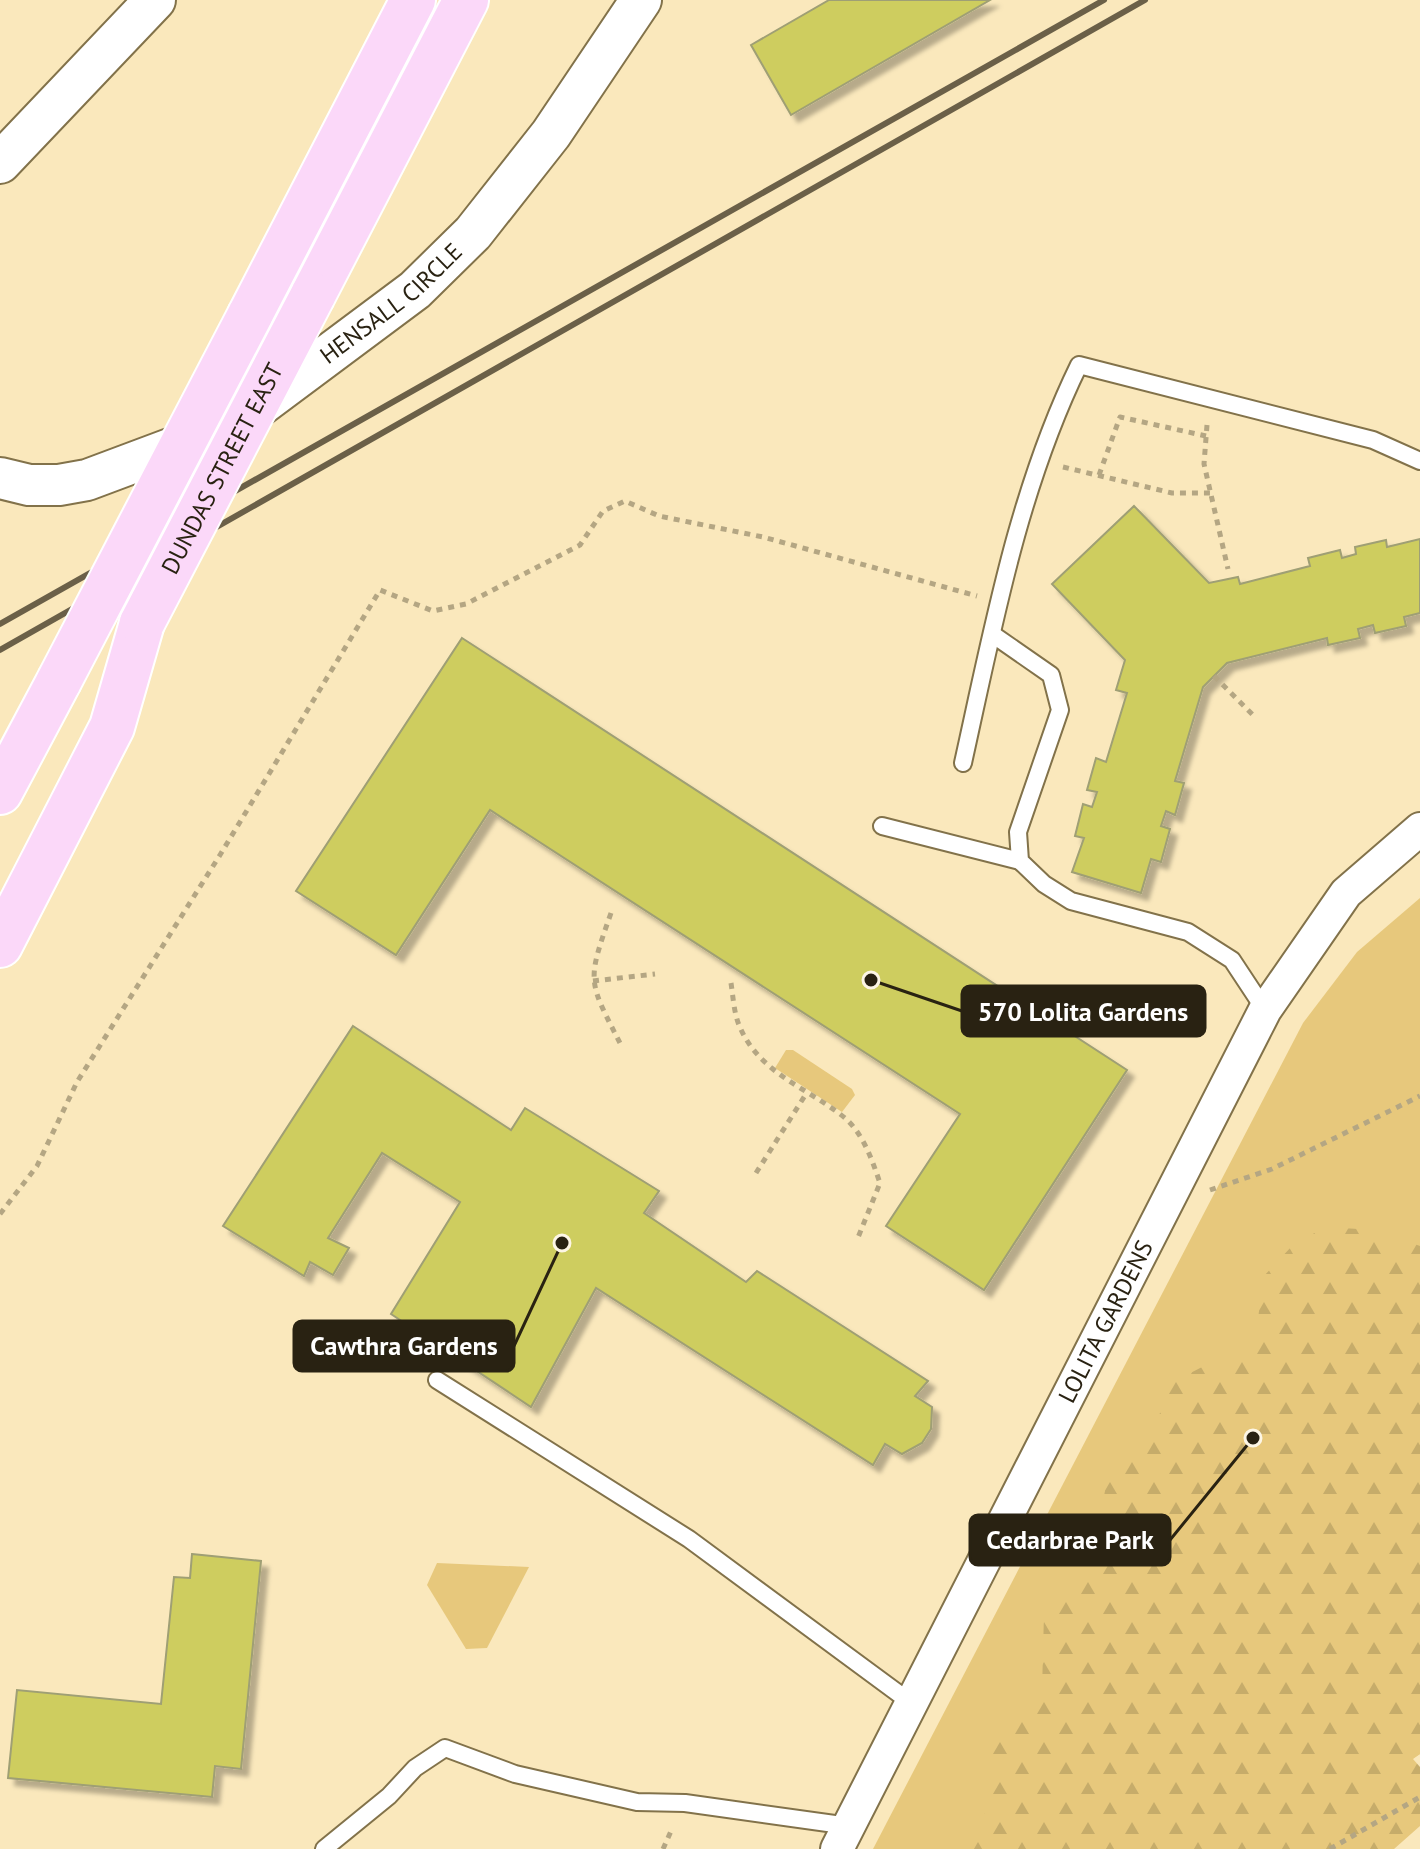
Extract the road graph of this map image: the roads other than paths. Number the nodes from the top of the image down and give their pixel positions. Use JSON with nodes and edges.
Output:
{"nodes":[{"id":1,"x":155,"y":0,"type":"edge"},
{"id":2,"x":413,"y":0,"type":"edge"},
{"id":3,"x":466,"y":0,"type":"edge"},
{"id":4,"x":641,"y":0,"type":"edge"},
{"id":5,"x":0,"y":163,"type":"edge"},
{"id":6,"x":1420,"y":461,"type":"edge"},
{"id":7,"x":0,"y":478,"type":"edge"},
{"id":8,"x":992,"y":634,"type":"junction"},
{"id":9,"x":963,"y":763,"type":"dead end"},
{"id":10,"x":0,"y":792,"type":"edge"},
{"id":11,"x":882,"y":826,"type":"dead end"},
{"id":12,"x":1420,"y":829,"type":"edge"},
{"id":13,"x":1020,"y":861,"type":"junction"},
{"id":14,"x":0,"y":945,"type":"edge"},
{"id":15,"x":1265,"y":1010,"type":"junction"},
{"id":16,"x":437,"y":1380,"type":"dead end"},
{"id":17,"x":910,"y":1702,"type":"junction"},
{"id":18,"x":843,"y":1838,"type":"edge"},
{"id":19,"x":324,"y":1849,"type":"edge"}],
"edges":[{"from":1,"to":5,"type":"street"},
{"from":2,"to":10,"type":"main road","name":"DUNDAS STREET EAST","bridge":true},
{"from":3,"to":14,"type":"main road","name":"DUNDAS STREET EAST","bridge":true},
{"from":4,"to":7,"type":"street","name":"HENSALL CIRCLE"},
{"from":6,"to":8,"type":"lane"},
{"from":8,"to":9,"type":"lane"},
{"from":8,"to":13,"type":"lane"},
{"from":11,"to":13,"type":"lane"},
{"from":12,"to":15,"type":"street","name":"LOLITA GARDENS"},
{"from":13,"to":15,"type":"lane"},
{"from":15,"to":17,"type":"street","name":"LOLITA GARDENS"},
{"from":16,"to":17,"type":"lane"},
{"from":17,"to":18,"type":"street","name":"LOLITA GARDENS"},
{"from":18,"to":19,"type":"lane"}]}
